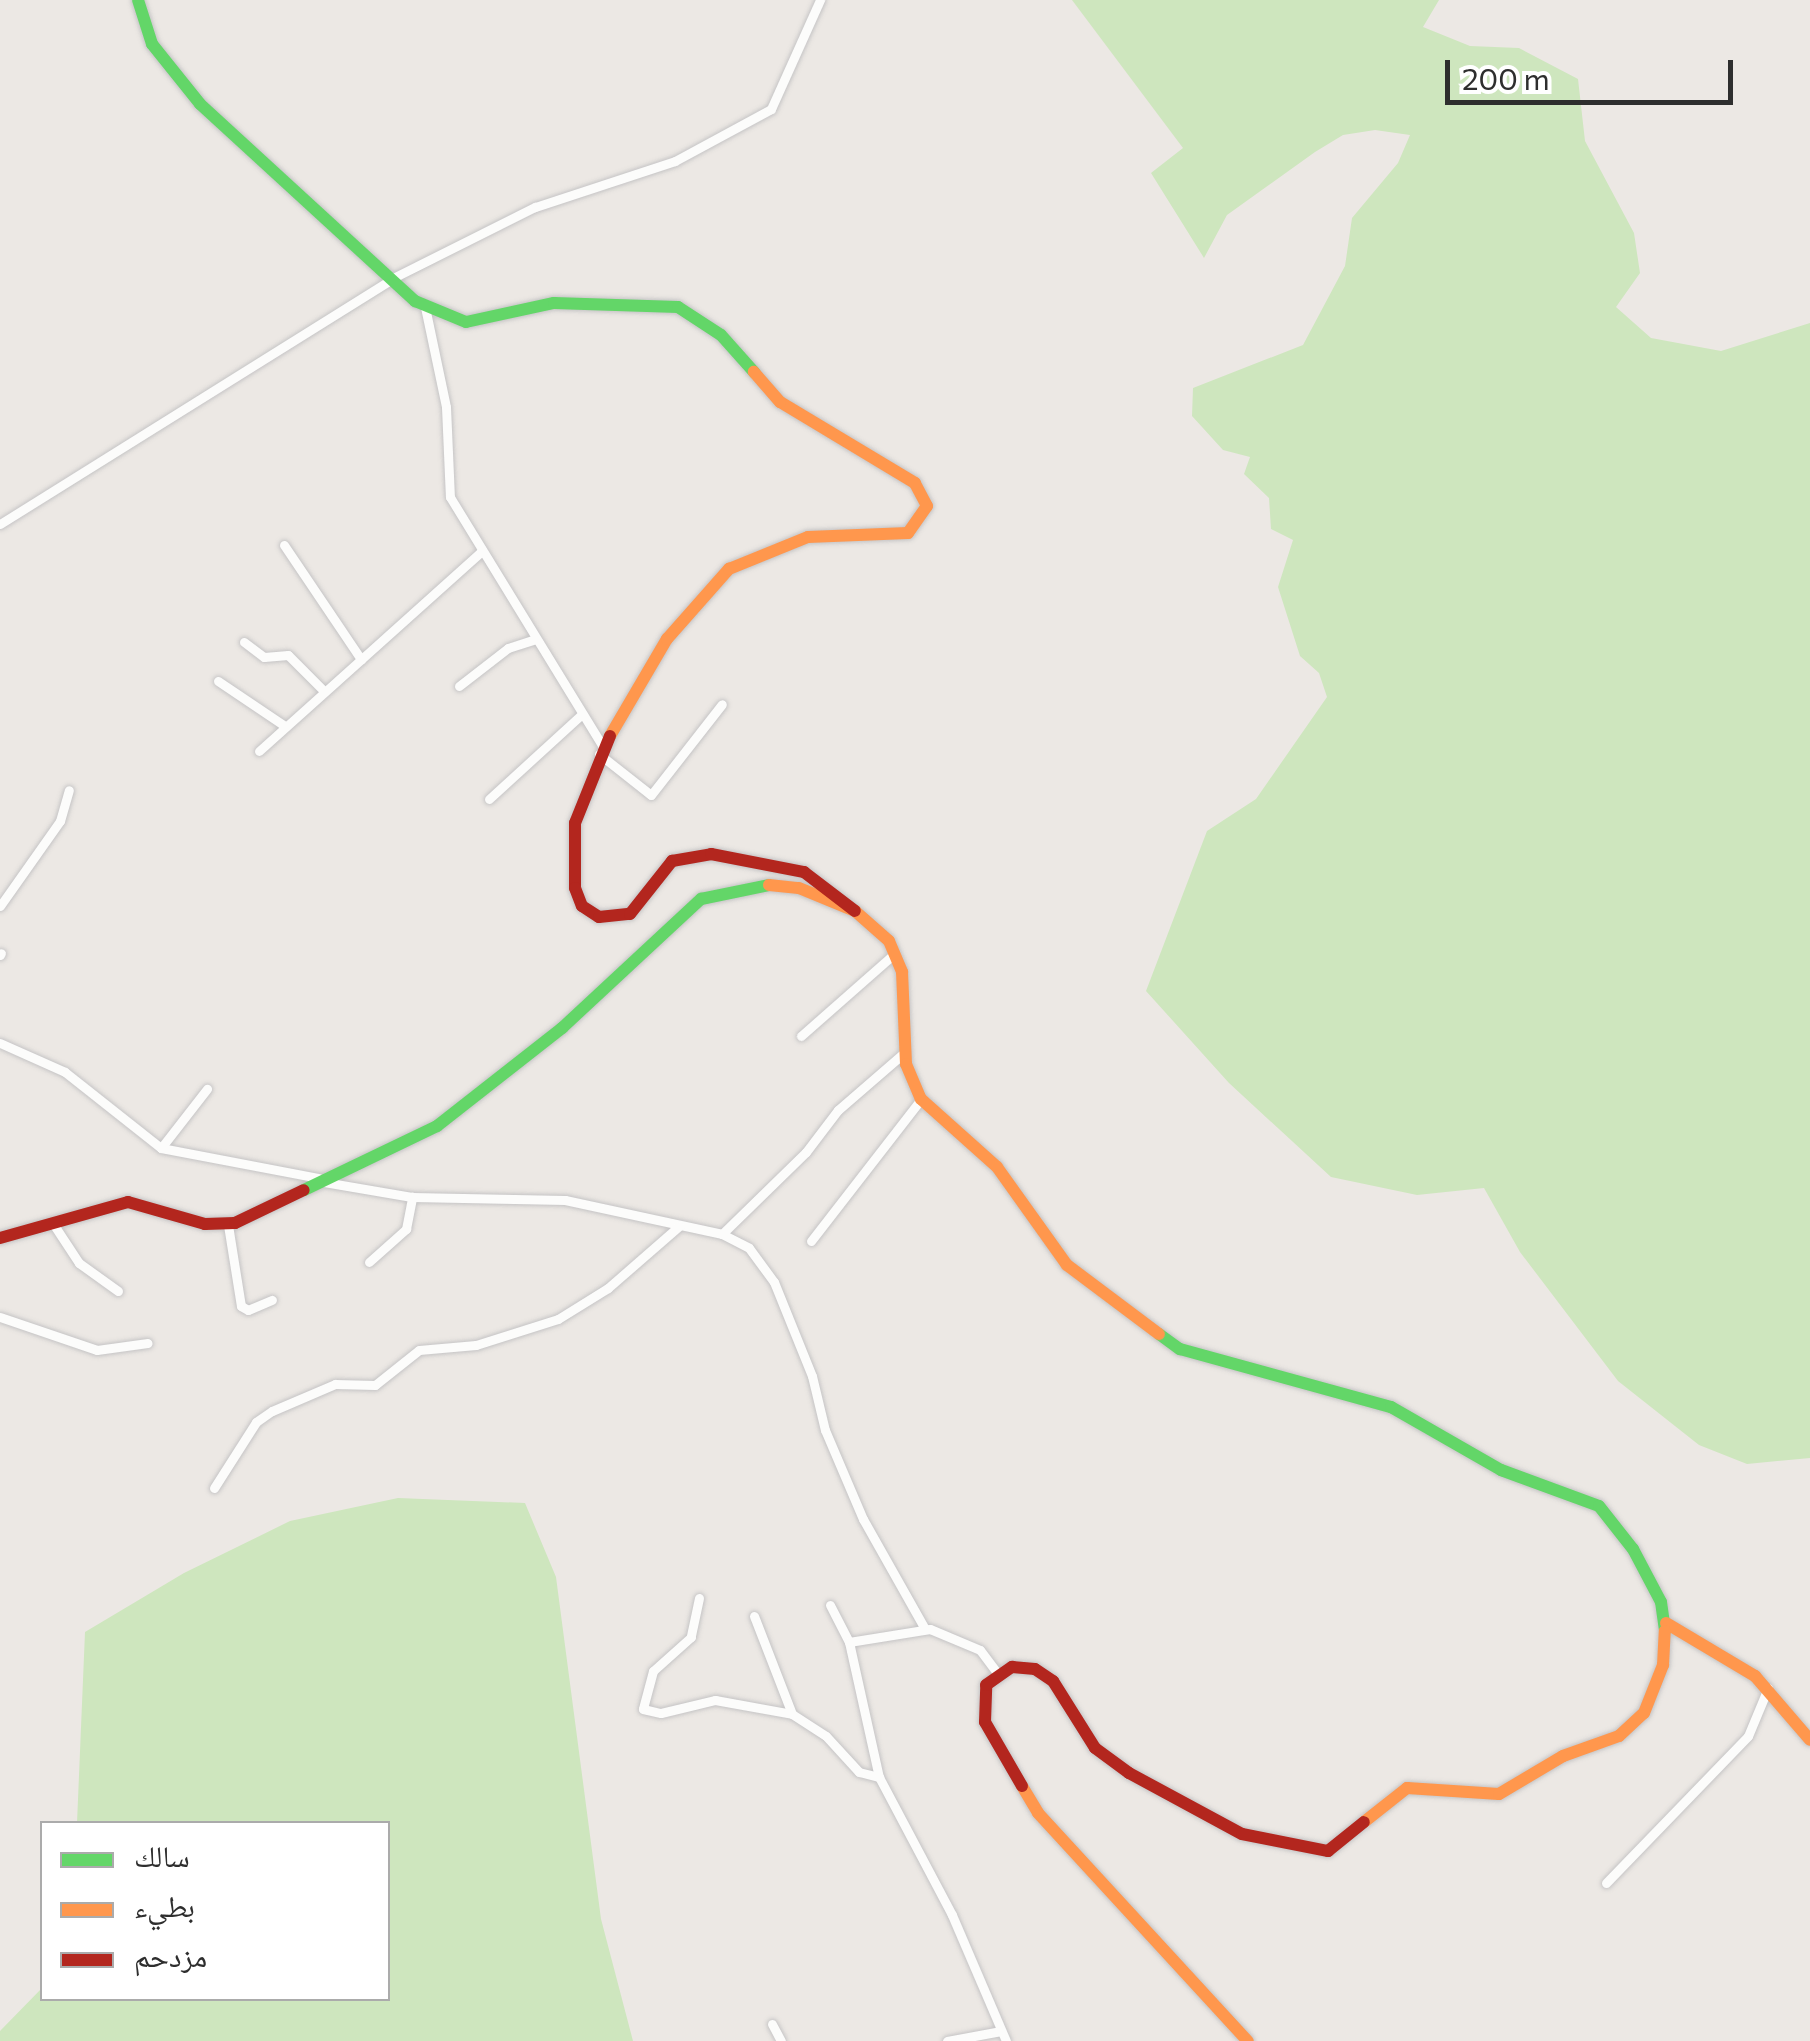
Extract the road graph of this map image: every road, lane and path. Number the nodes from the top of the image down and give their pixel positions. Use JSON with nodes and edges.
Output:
{"nodes":[{"id":1,"x":138,"y":0,"type":"edge"},
{"id":2,"x":820,"y":0,"type":"edge"},
{"id":3,"x":393,"y":278,"type":"junction"},
{"id":4,"x":425,"y":307,"type":"junction"},
{"id":5,"x":0,"y":524,"type":"edge"},
{"id":6,"x":284,"y":545,"type":"dead end"},
{"id":7,"x":480,"y":553,"type":"junction"},
{"id":8,"x":535,"y":639,"type":"junction"},
{"id":9,"x":244,"y":642,"type":"dead end"},
{"id":10,"x":361,"y":659,"type":"junction"},
{"id":11,"x":218,"y":681,"type":"dead end"},
{"id":12,"x":460,"y":686,"type":"dead end"},
{"id":13,"x":324,"y":692,"type":"junction"},
{"id":14,"x":722,"y":704,"type":"dead end"},
{"id":15,"x":582,"y":714,"type":"junction"},
{"id":16,"x":285,"y":726,"type":"junction"},
{"id":17,"x":259,"y":751,"type":"dead end"},
{"id":18,"x":601,"y":751,"type":"junction"},
{"id":19,"x":68,"y":790,"type":"dead end"},
{"id":20,"x":489,"y":798,"type":"dead end"},
{"id":21,"x":0,"y":906,"type":"edge"},
{"id":22,"x":856,"y":912,"type":"junction"},
{"id":23,"x":895,"y":952,"type":"junction"},
{"id":24,"x":801,"y":1036,"type":"dead end"},
{"id":25,"x":0,"y":1042,"type":"edge"},
{"id":26,"x":905,"y":1052,"type":"junction"},
{"id":27,"x":207,"y":1089,"type":"dead end"},
{"id":28,"x":921,"y":1099,"type":"junction"},
{"id":29,"x":161,"y":1148,"type":"junction"},
{"id":30,"x":317,"y":1179,"type":"junction"},
{"id":31,"x":412,"y":1197,"type":"junction"},
{"id":32,"x":52,"y":1222,"type":"junction"},
{"id":33,"x":228,"y":1225,"type":"junction"},
{"id":34,"x":680,"y":1226,"type":"junction"},
{"id":35,"x":722,"y":1234,"type":"junction"},
{"id":36,"x":0,"y":1238,"type":"edge"},
{"id":37,"x":810,"y":1242,"type":"dead end"},
{"id":38,"x":369,"y":1262,"type":"dead end"},
{"id":39,"x":118,"y":1291,"type":"dead end"},
{"id":40,"x":272,"y":1300,"type":"dead end"},
{"id":41,"x":0,"y":1317,"type":"edge"},
{"id":42,"x":148,"y":1343,"type":"dead end"},
{"id":43,"x":214,"y":1488,"type":"dead end"},
{"id":44,"x":699,"y":1598,"type":"dead end"},
{"id":45,"x":830,"y":1605,"type":"dead end"},
{"id":46,"x":754,"y":1616,"type":"dead end"},
{"id":47,"x":1666,"y":1624,"type":"junction"},
{"id":48,"x":925,"y":1629,"type":"junction"},
{"id":49,"x":849,"y":1642,"type":"junction"},
{"id":50,"x":998,"y":1674,"type":"junction"},
{"id":51,"x":1768,"y":1688,"type":"junction"},
{"id":52,"x":792,"y":1714,"type":"junction"},
{"id":53,"x":1810,"y":1740,"type":"edge"},
{"id":54,"x":879,"y":1777,"type":"junction"},
{"id":55,"x":1606,"y":1883,"type":"dead end"},
{"id":56,"x":772,"y":2024,"type":"dead end"},
{"id":57,"x":1004,"y":2036,"type":"edge"},
{"id":58,"x":781,"y":2041,"type":"edge"},
{"id":59,"x":947,"y":2041,"type":"edge"},
{"id":60,"x":1248,"y":2041,"type":"edge"}],
"edges":[{"from":1,"to":3,"type":"main road"},
{"from":2,"to":3,"type":"street"},
{"from":3,"to":4,"type":"main road"},
{"from":3,"to":5,"type":"street"},
{"from":4,"to":7,"type":"street"},
{"from":4,"to":18,"type":"main road"},
{"from":6,"to":10,"type":"street"},
{"from":7,"to":8,"type":"street"},
{"from":7,"to":10,"type":"street"},
{"from":8,"to":12,"type":"street"},
{"from":8,"to":15,"type":"street"},
{"from":9,"to":13,"type":"street"},
{"from":10,"to":13,"type":"street"},
{"from":11,"to":16,"type":"street"},
{"from":13,"to":16,"type":"street"},
{"from":14,"to":18,"type":"street"},
{"from":15,"to":18,"type":"street"},
{"from":15,"to":20,"type":"street"},
{"from":16,"to":17,"type":"street"},
{"from":18,"to":22,"type":"main road"},
{"from":19,"to":21,"type":"street"},
{"from":22,"to":23,"type":"main road"},
{"from":22,"to":30,"type":"main road"},
{"from":23,"to":24,"type":"street"},
{"from":23,"to":26,"type":"main road"},
{"from":25,"to":29,"type":"street"},
{"from":26,"to":28,"type":"main road"},
{"from":26,"to":35,"type":"street"},
{"from":27,"to":29,"type":"street"},
{"from":28,"to":37,"type":"street"},
{"from":28,"to":47,"type":"main road"},
{"from":29,"to":30,"type":"street"},
{"from":30,"to":31,"type":"street"},
{"from":30,"to":33,"type":"main road"},
{"from":31,"to":34,"type":"street"},
{"from":31,"to":38,"type":"street"},
{"from":32,"to":33,"type":"main road"},
{"from":32,"to":36,"type":"main road"},
{"from":32,"to":39,"type":"street"},
{"from":33,"to":40,"type":"street"},
{"from":34,"to":35,"type":"street"},
{"from":34,"to":43,"type":"street"},
{"from":35,"to":48,"type":"street"},
{"from":41,"to":42,"type":"street"},
{"from":44,"to":52,"type":"street"},
{"from":45,"to":49,"type":"street"},
{"from":46,"to":52,"type":"street"},
{"from":47,"to":50,"type":"main road"},
{"from":47,"to":51,"type":"main road"},
{"from":48,"to":49,"type":"street"},
{"from":48,"to":50,"type":"street"},
{"from":49,"to":54,"type":"street"},
{"from":50,"to":60,"type":"main road"},
{"from":51,"to":53,"type":"main road"},
{"from":51,"to":55,"type":"street"},
{"from":52,"to":54,"type":"street"},
{"from":54,"to":57,"type":"street"},
{"from":56,"to":58,"type":"street"},
{"from":57,"to":59,"type":"street"}]}
